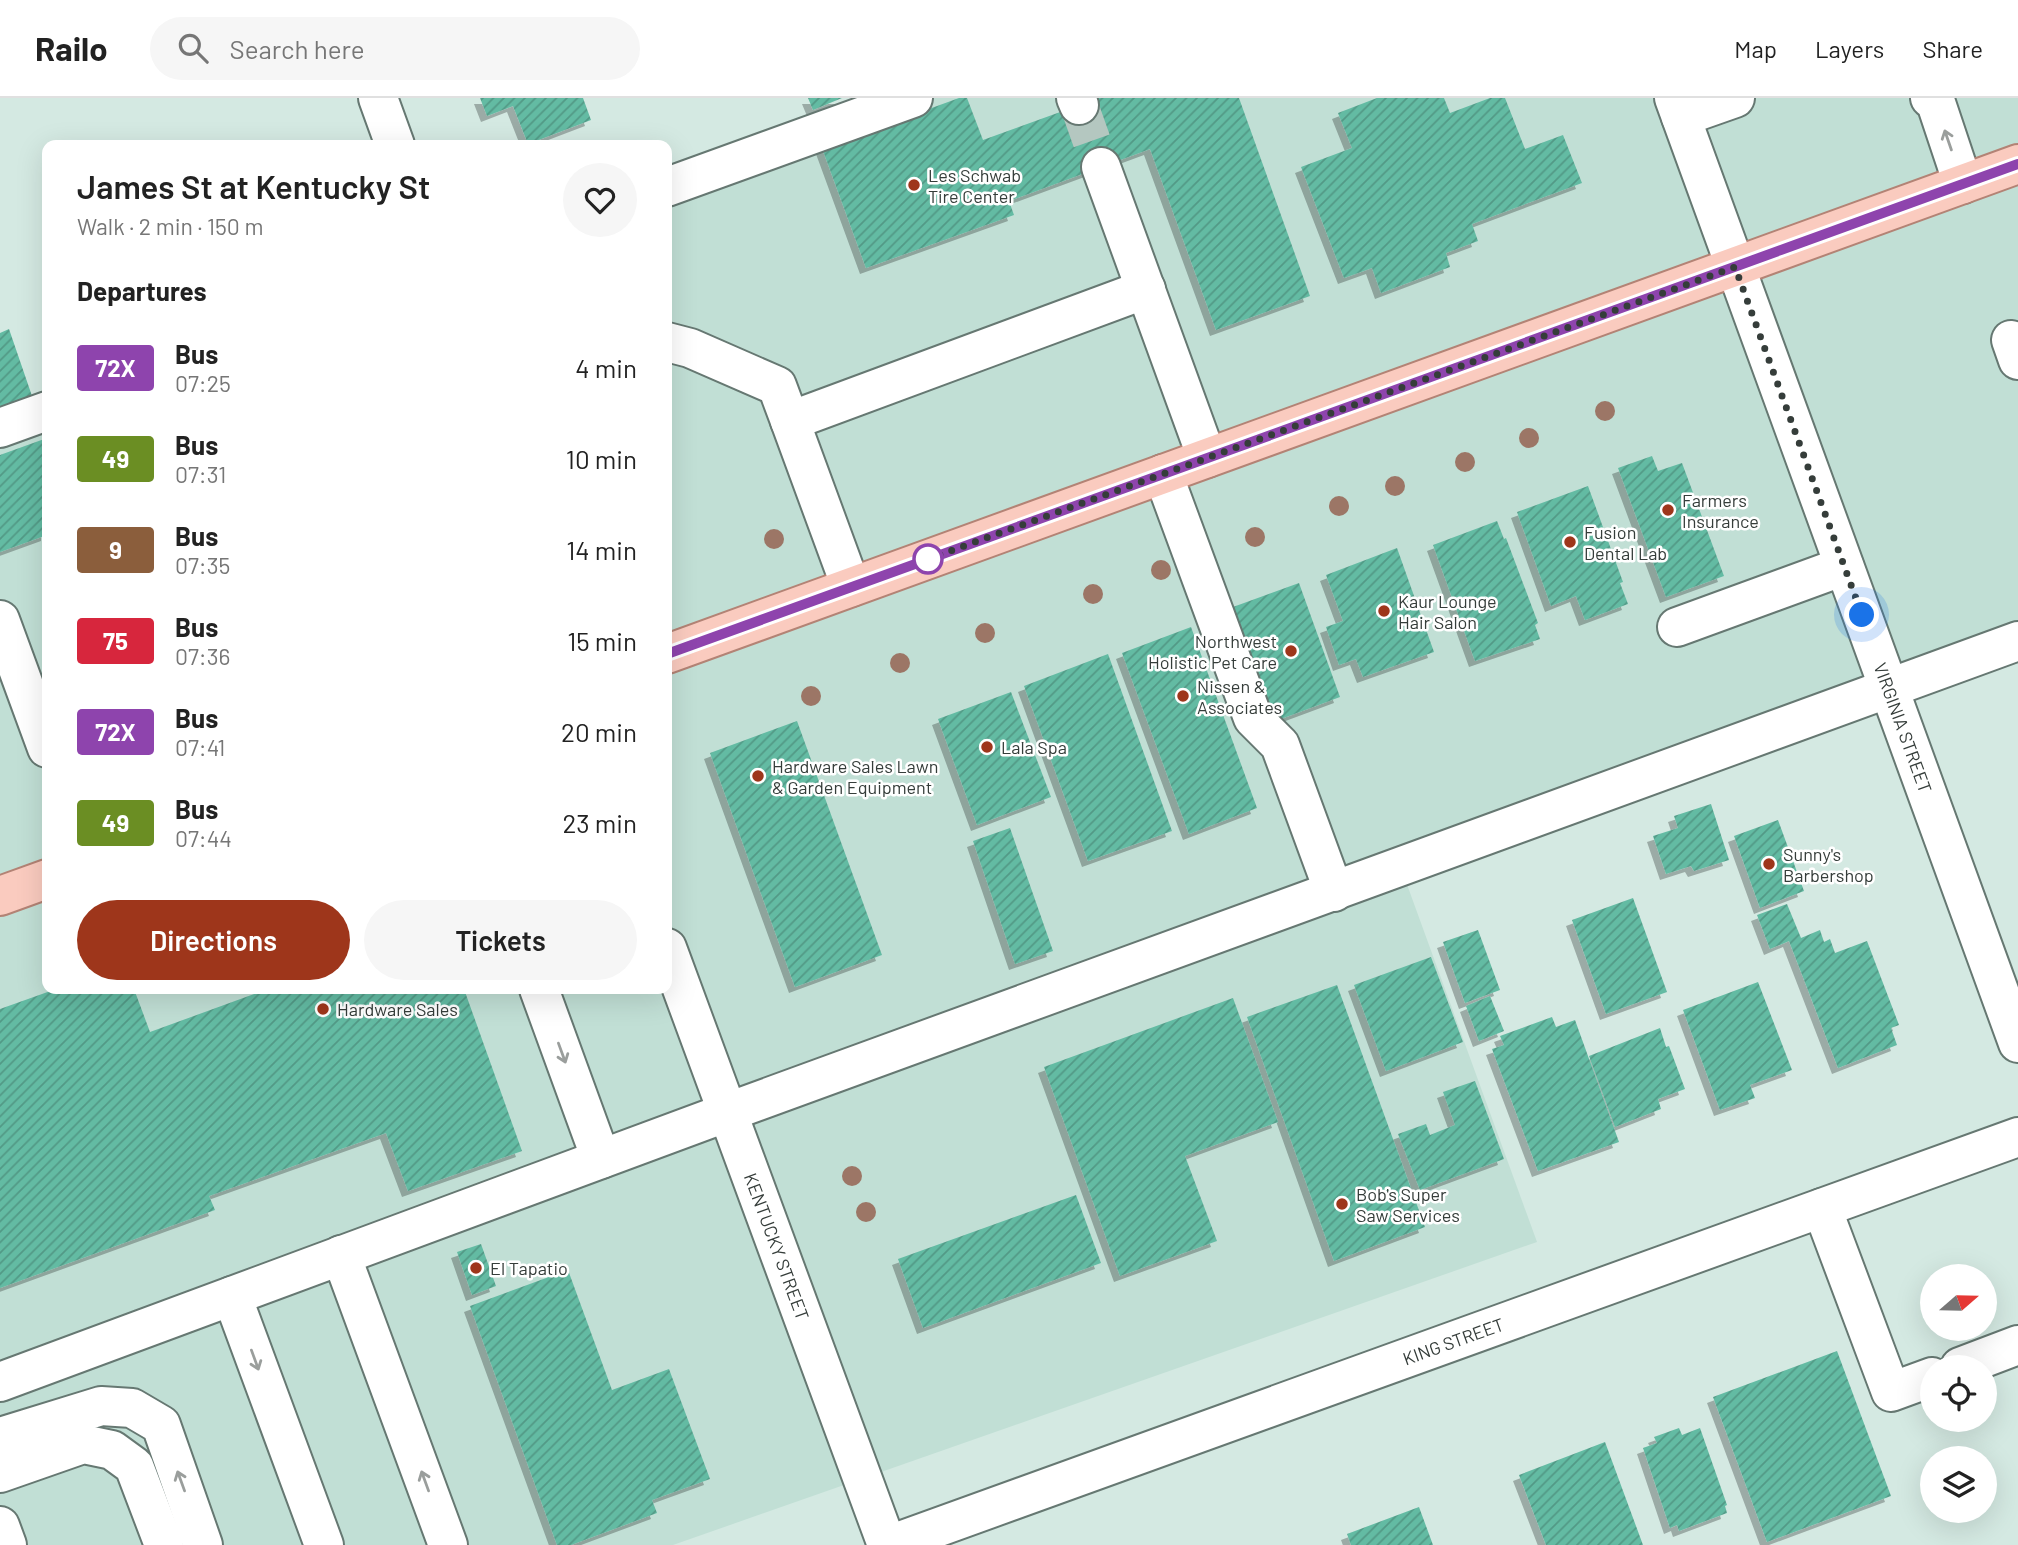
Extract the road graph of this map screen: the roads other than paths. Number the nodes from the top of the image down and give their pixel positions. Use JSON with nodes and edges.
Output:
{"nodes":[{"id":1,"x":378,"y":98,"type":"edge"},
{"id":2,"x":913,"y":98,"type":"edge"},
{"id":3,"x":1735,"y":98,"type":"edge"},
{"id":4,"x":1930,"y":98,"type":"edge"},
{"id":5,"x":1677,"y":107,"type":"edge"},
{"id":6,"x":393,"y":140,"type":"edge"},
{"id":7,"x":2018,"y":164,"type":"edge"},
{"id":8,"x":1101,"y":167,"type":"tunnel mouth"},
{"id":9,"x":1963,"y":184,"type":"junction"},
{"id":10,"x":672,"y":185,"type":"edge"},
{"id":11,"x":1735,"y":267,"type":"junction"},
{"id":12,"x":1146,"y":289,"type":"junction"},
{"id":13,"x":672,"y":343,"type":"edge"},
{"id":14,"x":42,"y":413,"type":"edge"},
{"id":15,"x":790,"y":421,"type":"junction"},
{"id":16,"x":0,"y":428,"type":"edge"},
{"id":17,"x":1207,"y":458,"type":"junction"},
{"id":18,"x":1163,"y":474,"type":"junction"},
{"id":19,"x":1844,"y":566,"type":"junction"},
{"id":20,"x":850,"y":587,"type":"junction"},
{"id":21,"x":0,"y":620,"type":"edge"},
{"id":22,"x":1677,"y":627,"type":"dead end"},
{"id":23,"x":2018,"y":641,"type":"edge"},
{"id":24,"x":672,"y":652,"type":"edge"},
{"id":25,"x":1889,"y":689,"type":"junction"},
{"id":26,"x":42,"y":734,"type":"edge"},
{"id":27,"x":42,"y":880,"type":"edge"},
{"id":28,"x":1334,"y":892,"type":"junction"},
{"id":29,"x":0,"y":896,"type":"edge"},
{"id":30,"x":672,"y":961,"type":"edge"},
{"id":31,"x":541,"y":994,"type":"edge"},
{"id":32,"x":2018,"y":1043,"type":"edge"},
{"id":33,"x":728,"y":1112,"type":"junction"},
{"id":34,"x":2018,"y":1137,"type":"edge"},
{"id":35,"x":601,"y":1159,"type":"junction"},
{"id":36,"x":1822,"y":1208,"type":"junction"},
{"id":37,"x":341,"y":1255,"type":"junction"},
{"id":38,"x":232,"y":1296,"type":"junction"},
{"id":39,"x":2018,"y":1345,"type":"edge"},
{"id":40,"x":1992,"y":1355,"type":"edge"},
{"id":41,"x":1920,"y":1381,"type":"edge"},
{"id":42,"x":0,"y":1382,"type":"edge"},
{"id":43,"x":0,"y":1437,"type":"edge"},
{"id":44,"x":0,"y":1473,"type":"edge"},
{"id":45,"x":0,"y":1526,"type":"edge"},
{"id":46,"x":7,"y":1545,"type":"edge"},
{"id":47,"x":164,"y":1545,"type":"edge"},
{"id":48,"x":203,"y":1545,"type":"edge"},
{"id":49,"x":324,"y":1545,"type":"edge"},
{"id":50,"x":448,"y":1545,"type":"edge"},
{"id":51,"x":888,"y":1545,"type":"edge"}],
"edges":[{"from":1,"to":6,"type":"street"},
{"from":2,"to":10,"type":"street"},
{"from":3,"to":5,"type":"street"},
{"from":9,"to":4,"type":"street","one_way":true},
{"from":5,"to":11,"type":"street","name":"VIRGINIA STREET"},
{"from":7,"to":9,"type":"main road"},
{"from":8,"to":12,"type":"street"},
{"from":9,"to":11,"type":"main road"},
{"from":11,"to":17,"type":"main road"},
{"from":11,"to":19,"type":"street","name":"VIRGINIA STREET"},
{"from":12,"to":15,"type":"street"},
{"from":12,"to":17,"type":"street"},
{"from":13,"to":15,"type":"street"},
{"from":14,"to":16,"type":"street"},
{"from":15,"to":20,"type":"street"},
{"from":17,"to":18,"type":"main road"},
{"from":18,"to":20,"type":"main road"},
{"from":18,"to":28,"type":"street"},
{"from":19,"to":22,"type":"street"},
{"from":19,"to":25,"type":"street","name":"VIRGINIA STREET"},
{"from":20,"to":24,"type":"main road"},
{"from":21,"to":26,"type":"street"},
{"from":23,"to":25,"type":"street"},
{"from":25,"to":28,"type":"street"},
{"from":25,"to":32,"type":"street","name":"VIRGINIA STREET"},
{"from":27,"to":29,"type":"main road"},
{"from":28,"to":33,"type":"street"},
{"from":30,"to":33,"type":"street","name":"KENTUCKY STREET"},
{"from":31,"to":35,"type":"street","one_way":true},
{"from":33,"to":35,"type":"street"},
{"from":33,"to":51,"type":"street","name":"KENTUCKY STREET"},
{"from":34,"to":36,"type":"street","name":"KING STREET"},
{"from":35,"to":37,"type":"street"},
{"from":36,"to":41,"type":"street"},
{"from":36,"to":51,"type":"street","name":"KING STREET"},
{"from":37,"to":38,"type":"street"},
{"from":50,"to":37,"type":"street","one_way":true},
{"from":38,"to":42,"type":"street"},
{"from":38,"to":49,"type":"street","one_way":true},
{"from":39,"to":40,"type":"street"},
{"from":48,"to":43,"type":"street","one_way":true},
{"from":44,"to":47,"type":"street"},
{"from":45,"to":46,"type":"street"}]}
